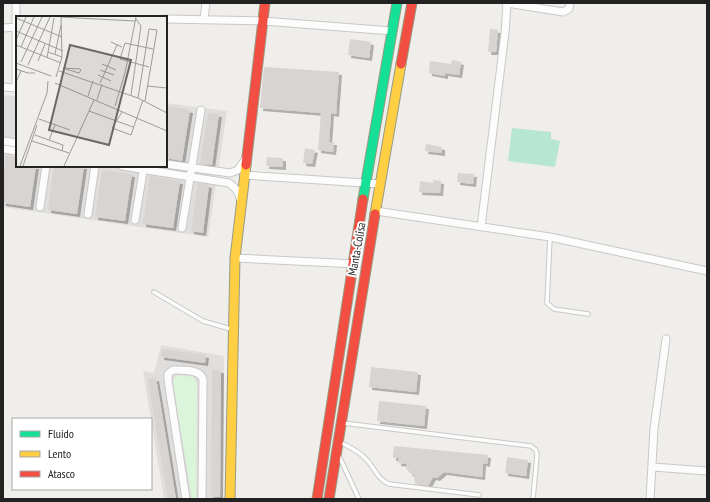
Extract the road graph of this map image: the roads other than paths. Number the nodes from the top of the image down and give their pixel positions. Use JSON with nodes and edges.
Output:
{"nodes":[{"id":1,"x":16,"y":3,"type":"edge"},
{"id":2,"x":206,"y":3,"type":"edge"},
{"id":3,"x":265,"y":3,"type":"edge"},
{"id":4,"x":397,"y":3,"type":"edge"},
{"id":5,"x":412,"y":3,"type":"edge"},
{"id":6,"x":507,"y":3,"type":"edge"},
{"id":7,"x":570,"y":3,"type":"edge"},
{"id":8,"x":167,"y":19,"type":"edge"},
{"id":9,"x":204,"y":19,"type":"junction"},
{"id":10,"x":264,"y":22,"type":"junction"},
{"id":11,"x":16,"y":27,"type":"edge"},
{"id":12,"x":3,"y":28,"type":"edge"},
{"id":13,"x":392,"y":31,"type":"junction"},
{"id":14,"x":3,"y":87,"type":"edge"},
{"id":15,"x":201,"y":110,"type":"dead end"},
{"id":16,"x":3,"y":141,"type":"edge"},
{"id":17,"x":16,"y":143,"type":"edge"},
{"id":18,"x":3,"y":149,"type":"edge"},
{"id":19,"x":16,"y":151,"type":"edge"},
{"id":20,"x":246,"y":158,"type":"junction"},
{"id":21,"x":167,"y":164,"type":"edge"},
{"id":22,"x":46,"y":167,"type":"edge"},
{"id":23,"x":95,"y":167,"type":"edge"},
{"id":24,"x":132,"y":167,"type":"edge"},
{"id":25,"x":143,"y":168,"type":"edge"},
{"id":26,"x":192,"y":168,"type":"junction"},
{"id":27,"x":222,"y":172,"type":"junction"},
{"id":28,"x":244,"y":175,"type":"junction"},
{"id":29,"x":190,"y":176,"type":"junction"},
{"id":30,"x":221,"y":181,"type":"junction"},
{"id":31,"x":366,"y":183,"type":"junction"},
{"id":32,"x":380,"y":184,"type":"junction"},
{"id":33,"x":241,"y":202,"type":"junction"},
{"id":34,"x":40,"y":207,"type":"dead end"},
{"id":35,"x":376,"y":211,"type":"junction"},
{"id":36,"x":88,"y":214,"type":"dead end"},
{"id":37,"x":135,"y":220,"type":"dead end"},
{"id":38,"x":481,"y":226,"type":"junction"},
{"id":39,"x":182,"y":228,"type":"dead end"},
{"id":40,"x":550,"y":237,"type":"junction"},
{"id":41,"x":235,"y":258,"type":"junction"},
{"id":42,"x":353,"y":264,"type":"junction"},
{"id":43,"x":367,"y":264,"type":"junction"},
{"id":44,"x":707,"y":271,"type":"edge"},
{"id":45,"x":154,"y":292,"type":"dead end"},
{"id":46,"x":588,"y":314,"type":"dead end"},
{"id":47,"x":234,"y":330,"type":"junction"},
{"id":48,"x":666,"y":339,"type":"dead end"},
{"id":49,"x":341,"y":423,"type":"junction"},
{"id":50,"x":337,"y":445,"type":"junction"},
{"id":51,"x":653,"y":467,"type":"junction"},
{"id":52,"x":707,"y":472,"type":"edge"},
{"id":53,"x":479,"y":495,"type":"dead end"},
{"id":54,"x":330,"y":498,"type":"edge"},
{"id":55,"x":186,"y":499,"type":"edge"},
{"id":56,"x":202,"y":499,"type":"edge"},
{"id":57,"x":230,"y":499,"type":"edge"},
{"id":58,"x":317,"y":499,"type":"edge"},
{"id":59,"x":359,"y":499,"type":"edge"},
{"id":60,"x":533,"y":499,"type":"edge"},
{"id":61,"x":650,"y":499,"type":"edge"}],
"edges":[{"from":1,"to":11,"type":"street"},
{"from":2,"to":9,"type":"street"},
{"from":3,"to":10,"type":"main road"},
{"from":4,"to":13,"type":"main road","name":"Manta-Colisa"},
{"from":5,"to":32,"type":"main road","name":"Manta-Colisa"},
{"from":6,"to":7,"type":"street"},
{"from":6,"to":38,"type":"street"},
{"from":8,"to":9,"type":"street"},
{"from":9,"to":10,"type":"street"},
{"from":10,"to":13,"type":"street"},
{"from":10,"to":20,"type":"main road"},
{"from":11,"to":12,"type":"street"},
{"from":11,"to":14,"type":"street"},
{"from":13,"to":31,"type":"main road","name":"Manta-Colisa"},
{"from":15,"to":26,"type":"street"},
{"from":16,"to":17,"type":"street"},
{"from":18,"to":19,"type":"street"},
{"from":20,"to":27,"type":"street"},
{"from":20,"to":28,"type":"main road"},
{"from":21,"to":26,"type":"street"},
{"from":22,"to":34,"type":"street"},
{"from":23,"to":36,"type":"street"},
{"from":24,"to":25,"type":"street"},
{"from":25,"to":29,"type":"street"},
{"from":25,"to":37,"type":"street"},
{"from":26,"to":27,"type":"street"},
{"from":26,"to":29,"type":"street"},
{"from":27,"to":30,"type":"street"},
{"from":28,"to":31,"type":"street"},
{"from":28,"to":33,"type":"main road"},
{"from":29,"to":30,"type":"street"},
{"from":29,"to":39,"type":"street"},
{"from":30,"to":33,"type":"street"},
{"from":31,"to":32,"type":"street"},
{"from":31,"to":42,"type":"main road","name":"Manta-Colisa"},
{"from":32,"to":35,"type":"main road","name":"Manta-Colisa"},
{"from":33,"to":41,"type":"main road"},
{"from":35,"to":38,"type":"street"},
{"from":35,"to":43,"type":"main road","name":"Manta-Colisa"},
{"from":38,"to":40,"type":"street"},
{"from":40,"to":44,"type":"street"},
{"from":40,"to":46,"type":"lane"},
{"from":41,"to":42,"type":"street"},
{"from":41,"to":47,"type":"main road"},
{"from":42,"to":43,"type":"street"},
{"from":42,"to":58,"type":"main road","name":"Manta-Colisa"},
{"from":43,"to":49,"type":"main road","name":"Manta-Colisa"},
{"from":45,"to":47,"type":"lane"},
{"from":47,"to":57,"type":"main road"},
{"from":48,"to":51,"type":"street"},
{"from":49,"to":50,"type":"main road","name":"Manta-Colisa"},
{"from":49,"to":60,"type":"lane"},
{"from":50,"to":53,"type":"lane"},
{"from":50,"to":54,"type":"main road","name":"Manta-Colisa"},
{"from":50,"to":59,"type":"lane"},
{"from":51,"to":52,"type":"street"},
{"from":51,"to":61,"type":"street"},
{"from":55,"to":56,"type":"street"}]}
